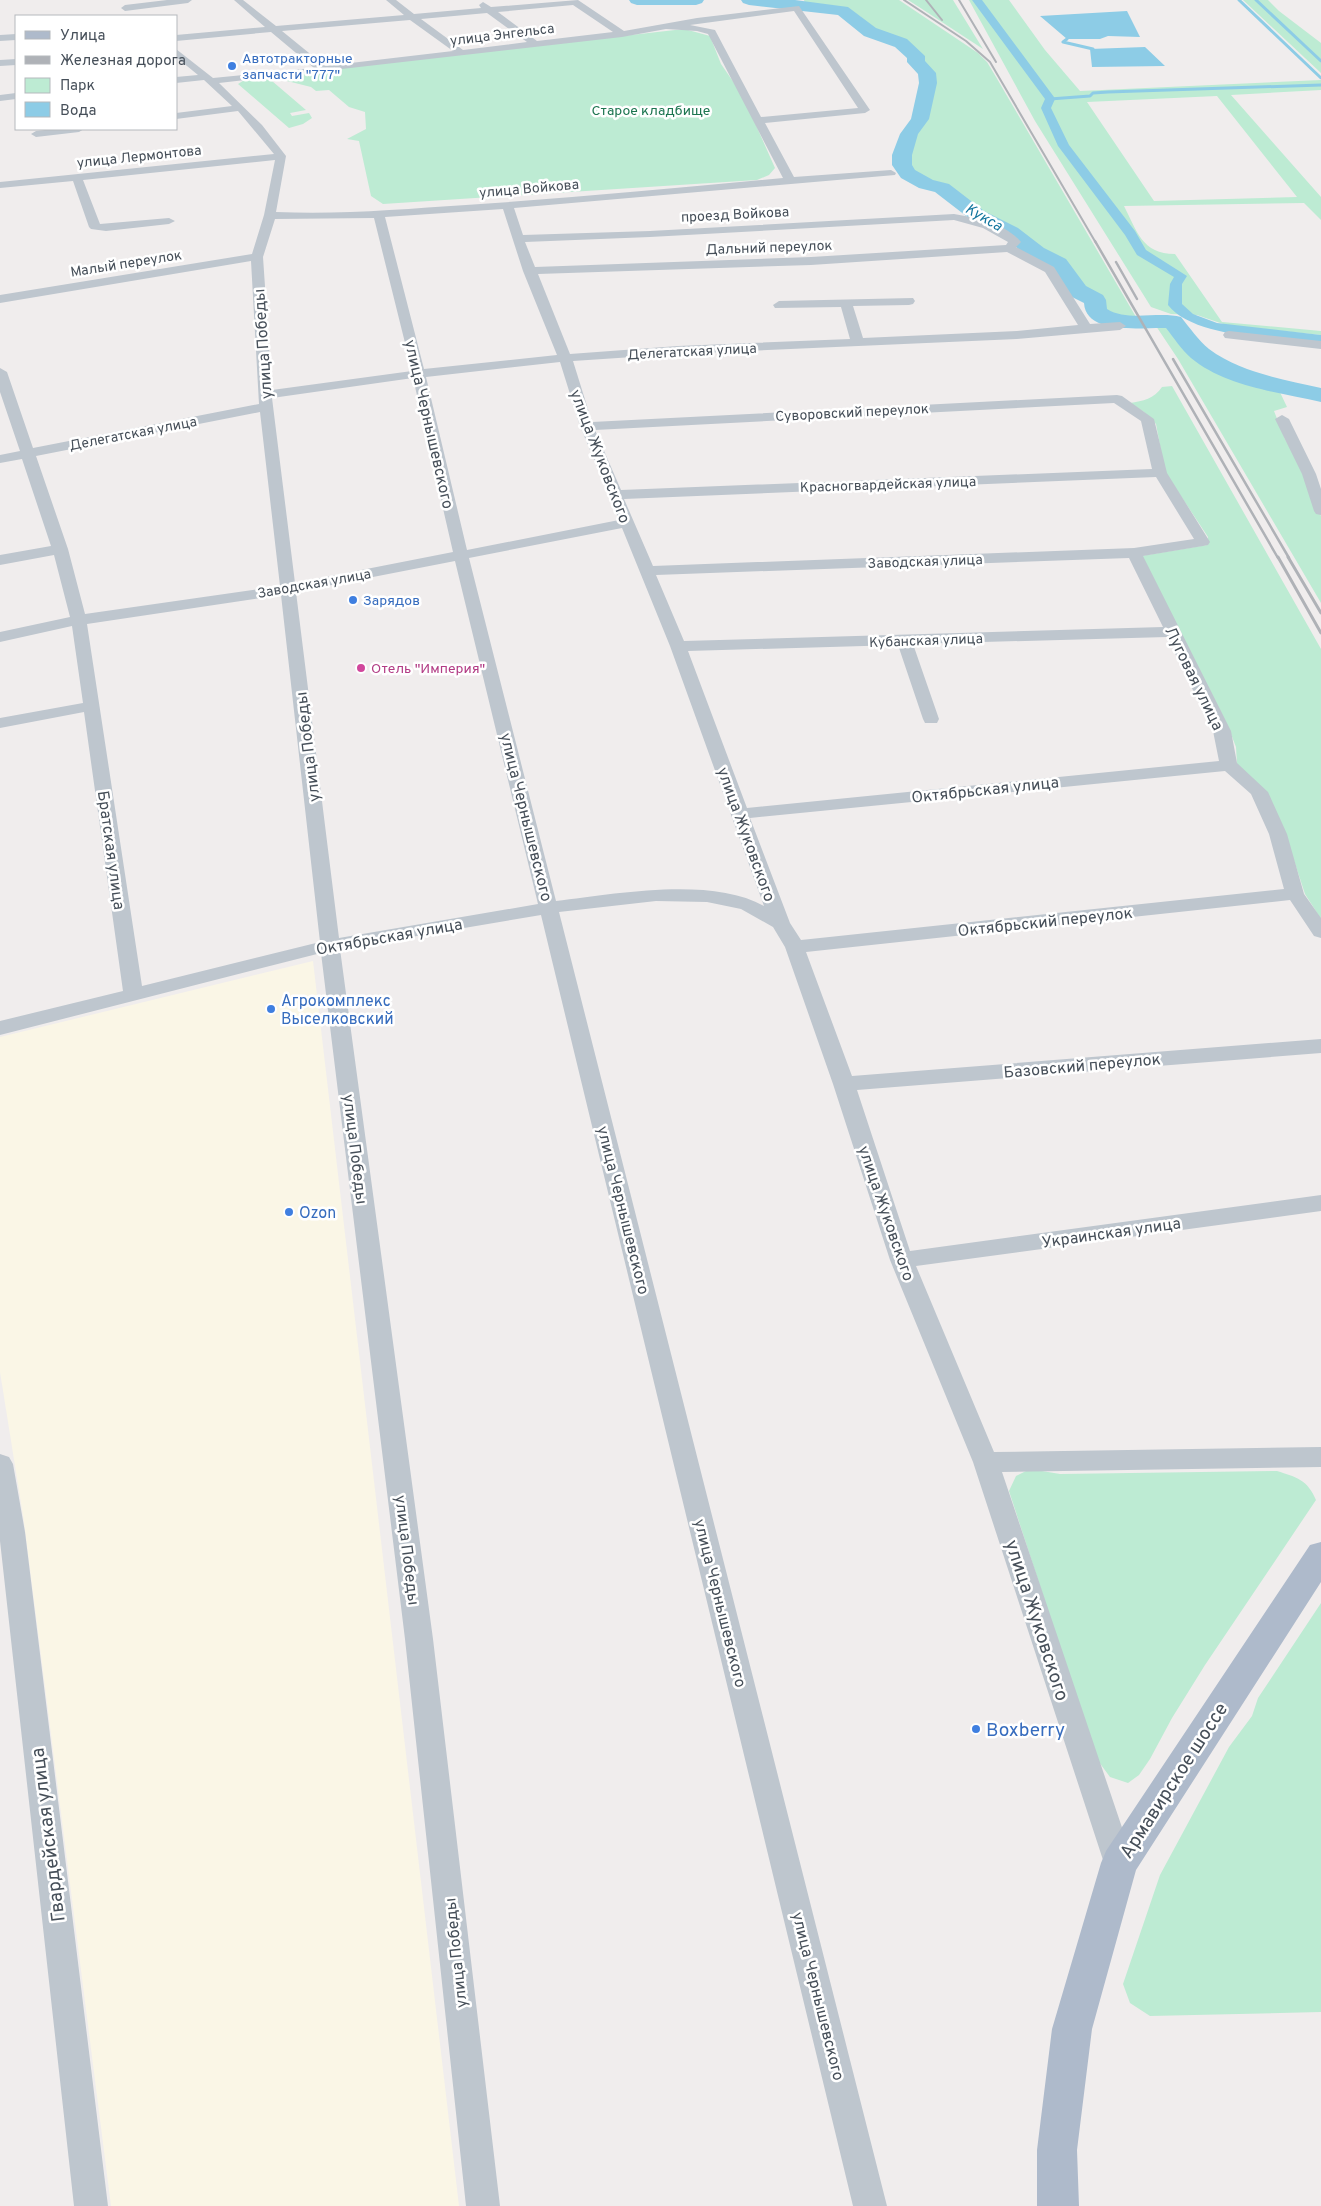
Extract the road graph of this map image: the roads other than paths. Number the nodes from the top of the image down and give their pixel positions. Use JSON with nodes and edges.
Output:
{"nodes":[{"id":1,"x":116,"y":0,"type":"edge"},
{"id":2,"x":188,"y":0,"type":"edge"},
{"id":3,"x":238,"y":0,"type":"edge"},
{"id":4,"x":390,"y":0,"type":"edge"},
{"id":5,"x":476,"y":0,"type":"edge"},
{"id":6,"x":574,"y":1,"type":"edge"},
{"id":7,"x":798,"y":4,"type":"edge"},
{"id":8,"x":125,"y":8,"type":"junction"},
{"id":9,"x":489,"y":10,"type":"junction"},
{"id":10,"x":133,"y":15,"type":"edge"},
{"id":11,"x":415,"y":17,"type":"junction"},
{"id":12,"x":669,"y":27,"type":"junction"},
{"id":13,"x":273,"y":29,"type":"junction"},
{"id":14,"x":622,"y":34,"type":"junction"},
{"id":15,"x":15,"y":36,"type":"edge"},
{"id":16,"x":0,"y":38,"type":"edge"},
{"id":17,"x":178,"y":38,"type":"edge"},
{"id":18,"x":535,"y":44,"type":"junction"},
{"id":19,"x":461,"y":52,"type":"junction"},
{"id":20,"x":178,"y":54,"type":"edge"},
{"id":21,"x":15,"y":62,"type":"edge"},
{"id":22,"x":0,"y":63,"type":"edge"},
{"id":23,"x":322,"y":69,"type":"junction"},
{"id":24,"x":208,"y":79,"type":"junction"},
{"id":25,"x":178,"y":80,"type":"edge"},
{"id":26,"x":15,"y":96,"type":"edge"},
{"id":27,"x":0,"y":98,"type":"edge"},
{"id":28,"x":239,"y":108,"type":"junction"},
{"id":29,"x":178,"y":116,"type":"edge"},
{"id":30,"x":759,"y":120,"type":"junction"},
{"id":31,"x":70,"y":130,"type":"edge"},
{"id":32,"x":36,"y":134,"type":"dead end"},
{"id":33,"x":281,"y":156,"type":"junction"},
{"id":34,"x":891,"y":173,"type":"dead end"},
{"id":35,"x":77,"y":177,"type":"junction"},
{"id":36,"x":790,"y":181,"type":"junction"},
{"id":37,"x":0,"y":185,"type":"edge"},
{"id":38,"x":508,"y":206,"type":"junction"},
{"id":39,"x":378,"y":214,"type":"junction"},
{"id":40,"x":270,"y":215,"type":"junction"},
{"id":41,"x":168,"y":221,"type":"dead end"},
{"id":42,"x":518,"y":239,"type":"junction"},
{"id":43,"x":1009,"y":248,"type":"junction"},
{"id":44,"x":257,"y":257,"type":"junction"},
{"id":45,"x":530,"y":271,"type":"junction"},
{"id":46,"x":0,"y":298,"type":"edge"},
{"id":47,"x":909,"y":302,"type":"dead end"},
{"id":48,"x":846,"y":303,"type":"junction"},
{"id":49,"x":779,"y":305,"type":"dead end"},
{"id":50,"x":1120,"y":326,"type":"dead end"},
{"id":51,"x":1086,"y":327,"type":"junction"},
{"id":52,"x":1229,"y":335,"type":"dead end"},
{"id":53,"x":857,"y":341,"type":"junction"},
{"id":54,"x":1321,"y":344,"type":"edge"},
{"id":55,"x":565,"y":358,"type":"junction"},
{"id":56,"x":0,"y":372,"type":"edge"},
{"id":57,"x":419,"y":374,"type":"junction"},
{"id":58,"x":266,"y":401,"type":"junction"},
{"id":59,"x":1282,"y":419,"type":"dead end"},
{"id":60,"x":587,"y":426,"type":"junction"},
{"id":61,"x":27,"y":453,"type":"junction"},
{"id":62,"x":0,"y":459,"type":"edge"},
{"id":63,"x":1160,"y":473,"type":"junction"},
{"id":64,"x":616,"y":495,"type":"junction"},
{"id":65,"x":1321,"y":511,"type":"edge"},
{"id":66,"x":627,"y":523,"type":"junction"},
{"id":67,"x":60,"y":549,"type":"junction"},
{"id":68,"x":1134,"y":553,"type":"junction"},
{"id":69,"x":461,"y":555,"type":"junction"},
{"id":70,"x":0,"y":560,"type":"edge"},
{"id":71,"x":646,"y":572,"type":"junction"},
{"id":72,"x":288,"y":588,"type":"junction"},
{"id":73,"x":79,"y":620,"type":"junction"},
{"id":74,"x":1173,"y":632,"type":"junction"},
{"id":75,"x":0,"y":636,"type":"edge"},
{"id":76,"x":904,"y":640,"type":"junction"},
{"id":77,"x":678,"y":646,"type":"junction"},
{"id":78,"x":91,"y":706,"type":"junction"},
{"id":79,"x":931,"y":719,"type":"dead end"},
{"id":80,"x":0,"y":724,"type":"edge"},
{"id":81,"x":1229,"y":764,"type":"junction"},
{"id":82,"x":740,"y":814,"type":"junction"},
{"id":83,"x":1295,"y":894,"type":"junction"},
{"id":84,"x":550,"y":908,"type":"junction"},
{"id":85,"x":780,"y":923,"type":"junction"},
{"id":86,"x":1321,"y":932,"type":"edge"},
{"id":87,"x":330,"y":945,"type":"junction"},
{"id":88,"x":795,"y":947,"type":"junction"},
{"id":89,"x":133,"y":994,"type":"junction"},
{"id":90,"x":0,"y":1028,"type":"edge"},
{"id":91,"x":1321,"y":1046,"type":"edge"},
{"id":92,"x":844,"y":1084,"type":"junction"},
{"id":93,"x":1321,"y":1203,"type":"edge"},
{"id":94,"x":902,"y":1260,"type":"junction"},
{"id":95,"x":1321,"y":1457,"type":"edge"},
{"id":96,"x":986,"y":1462,"type":"junction"},
{"id":97,"x":0,"y":1464,"type":"edge"},
{"id":98,"x":1321,"y":1555,"type":"edge"},
{"id":99,"x":1119,"y":1862,"type":"junction"},
{"id":100,"x":91,"y":2206,"type":"edge"},
{"id":101,"x":483,"y":2206,"type":"edge"},
{"id":102,"x":870,"y":2206,"type":"edge"},
{"id":103,"x":1058,"y":2206,"type":"edge"}],
"edges":[{"from":1,"to":8,"type":"street"},
{"from":2,"to":8,"type":"street"},
{"from":3,"to":13,"type":"street"},
{"from":4,"to":11,"type":"street"},
{"from":5,"to":9,"type":"street"},
{"from":6,"to":9,"type":"street"},
{"from":6,"to":14,"type":"street"},
{"from":7,"to":12,"type":"street","name":"улица Энгельса"},
{"from":7,"to":30,"type":"street"},
{"from":8,"to":10,"type":"street"},
{"from":9,"to":11,"type":"street"},
{"from":9,"to":18,"type":"street"},
{"from":11,"to":13,"type":"street"},
{"from":11,"to":19,"type":"street"},
{"from":12,"to":14,"type":"street","name":"улица Энгельса"},
{"from":12,"to":30,"type":"street"},
{"from":13,"to":17,"type":"street"},
{"from":13,"to":23,"type":"street"},
{"from":14,"to":18,"type":"street","name":"улица Энгельса"},
{"from":15,"to":16,"type":"street"},
{"from":18,"to":19,"type":"street","name":"улица Энгельса"},
{"from":19,"to":23,"type":"street","name":"улица Энгельса"},
{"from":20,"to":24,"type":"street"},
{"from":21,"to":22,"type":"street"},
{"from":23,"to":24,"type":"street","name":"улица Энгельса"},
{"from":24,"to":25,"type":"street","name":"улица Энгельса"},
{"from":24,"to":28,"type":"street"},
{"from":26,"to":27,"type":"street"},
{"from":28,"to":29,"type":"street"},
{"from":28,"to":33,"type":"street"},
{"from":30,"to":36,"type":"street"},
{"from":31,"to":32,"type":"street"},
{"from":33,"to":35,"type":"street","name":"улица Лермонтова"},
{"from":33,"to":40,"type":"street","name":"улица Победы"},
{"from":34,"to":36,"type":"street","name":"улица Войкова"},
{"from":35,"to":37,"type":"street","name":"улица Лермонтова"},
{"from":35,"to":41,"type":"street"},
{"from":36,"to":38,"type":"street","name":"улица Войкова"},
{"from":38,"to":39,"type":"street","name":"улица Войкова"},
{"from":38,"to":42,"type":"street","name":"улица Жуковского"},
{"from":39,"to":40,"type":"street","name":"улица Войкова"},
{"from":39,"to":57,"type":"street","name":"улица Чернышевского"},
{"from":40,"to":44,"type":"street","name":"улица Победы"},
{"from":42,"to":43,"type":"street","name":"проезд Войкова"},
{"from":42,"to":45,"type":"street","name":"улица Жуковского"},
{"from":43,"to":45,"type":"street","name":"Дальний переулок"},
{"from":43,"to":51,"type":"street"},
{"from":44,"to":46,"type":"street","name":"Малый переулок"},
{"from":44,"to":58,"type":"street","name":"улица Победы"},
{"from":45,"to":55,"type":"street","name":"улица Жуковского"},
{"from":47,"to":48,"type":"street"},
{"from":48,"to":49,"type":"street"},
{"from":48,"to":53,"type":"street"},
{"from":50,"to":51,"type":"street","name":"Делегатская улица"},
{"from":51,"to":53,"type":"street","name":"Делегатская улица"},
{"from":52,"to":54,"type":"street"},
{"from":53,"to":55,"type":"street","name":"Делегатская улица"},
{"from":55,"to":57,"type":"street","name":"Делегатская улица"},
{"from":55,"to":60,"type":"street","name":"улица Жуковского"},
{"from":56,"to":61,"type":"street","name":"Братская улица"},
{"from":57,"to":58,"type":"street","name":"Делегатская улица"},
{"from":57,"to":69,"type":"street","name":"улица Чернышевского"},
{"from":58,"to":61,"type":"street","name":"Делегатская улица"},
{"from":58,"to":72,"type":"street","name":"улица Победы"},
{"from":59,"to":65,"type":"street"},
{"from":60,"to":63,"type":"street","name":"Суворовский переулок"},
{"from":60,"to":64,"type":"street","name":"улица Жуковского"},
{"from":61,"to":62,"type":"street","name":"Делегатская улица"},
{"from":61,"to":67,"type":"street","name":"Братская улица"},
{"from":63,"to":64,"type":"street","name":"Красногвардейская улица"},
{"from":63,"to":68,"type":"street","name":"Заводская улица"},
{"from":64,"to":66,"type":"street","name":"улица Жуковского"},
{"from":66,"to":69,"type":"street","name":"Заводская улица"},
{"from":66,"to":71,"type":"street","name":"улица Жуковского"},
{"from":67,"to":70,"type":"street"},
{"from":67,"to":73,"type":"street","name":"Братская улица"},
{"from":68,"to":71,"type":"street","name":"Заводская улица"},
{"from":68,"to":74,"type":"street","name":"Луговая улица"},
{"from":69,"to":72,"type":"street","name":"Заводская улица"},
{"from":69,"to":84,"type":"street","name":"улица Чернышевского"},
{"from":71,"to":77,"type":"street","name":"улица Жуковского"},
{"from":72,"to":73,"type":"street","name":"Заводская улица"},
{"from":72,"to":87,"type":"street","name":"улица Победы"},
{"from":73,"to":75,"type":"street","name":"Заводская улица"},
{"from":73,"to":78,"type":"street","name":"Братская улица"},
{"from":74,"to":76,"type":"street","name":"Кубанская улица"},
{"from":74,"to":81,"type":"street","name":"Луговая улица"},
{"from":76,"to":77,"type":"street","name":"Кубанская улица"},
{"from":76,"to":79,"type":"street"},
{"from":77,"to":82,"type":"street","name":"улица Жуковского"},
{"from":78,"to":80,"type":"street"},
{"from":78,"to":89,"type":"street","name":"Братская улица"},
{"from":81,"to":82,"type":"street","name":"Октябрьская улица"},
{"from":81,"to":83,"type":"street"},
{"from":82,"to":85,"type":"street","name":"улица Жуковского"},
{"from":83,"to":86,"type":"street"},
{"from":83,"to":88,"type":"street","name":"Октябрьский переулок"},
{"from":84,"to":85,"type":"street","name":"Октябрьская улица"},
{"from":84,"to":87,"type":"street","name":"Октябрьская улица"},
{"from":84,"to":102,"type":"street","name":"улица Чернышевского"},
{"from":85,"to":88,"type":"street","name":"улица Жуковского"},
{"from":87,"to":89,"type":"street","name":"Октябрьская улица"},
{"from":87,"to":101,"type":"street","name":"улица Победы"},
{"from":88,"to":92,"type":"street","name":"улица Жуковского"},
{"from":89,"to":90,"type":"street","name":"Октябрьская улица"},
{"from":91,"to":92,"type":"street","name":"Базовский переулок"},
{"from":92,"to":94,"type":"street","name":"улица Жуковского"},
{"from":93,"to":94,"type":"street","name":"Украинская улица"},
{"from":94,"to":96,"type":"street","name":"улица Жуковского"},
{"from":95,"to":96,"type":"street"},
{"from":96,"to":99,"type":"street","name":"улица Жуковского"},
{"from":97,"to":100,"type":"street","name":"Гвардейская улица"},
{"from":98,"to":99,"type":"main road","name":"Армавирское шоссе"},
{"from":99,"to":103,"type":"main road","name":"Армавирское шоссе"}]}
